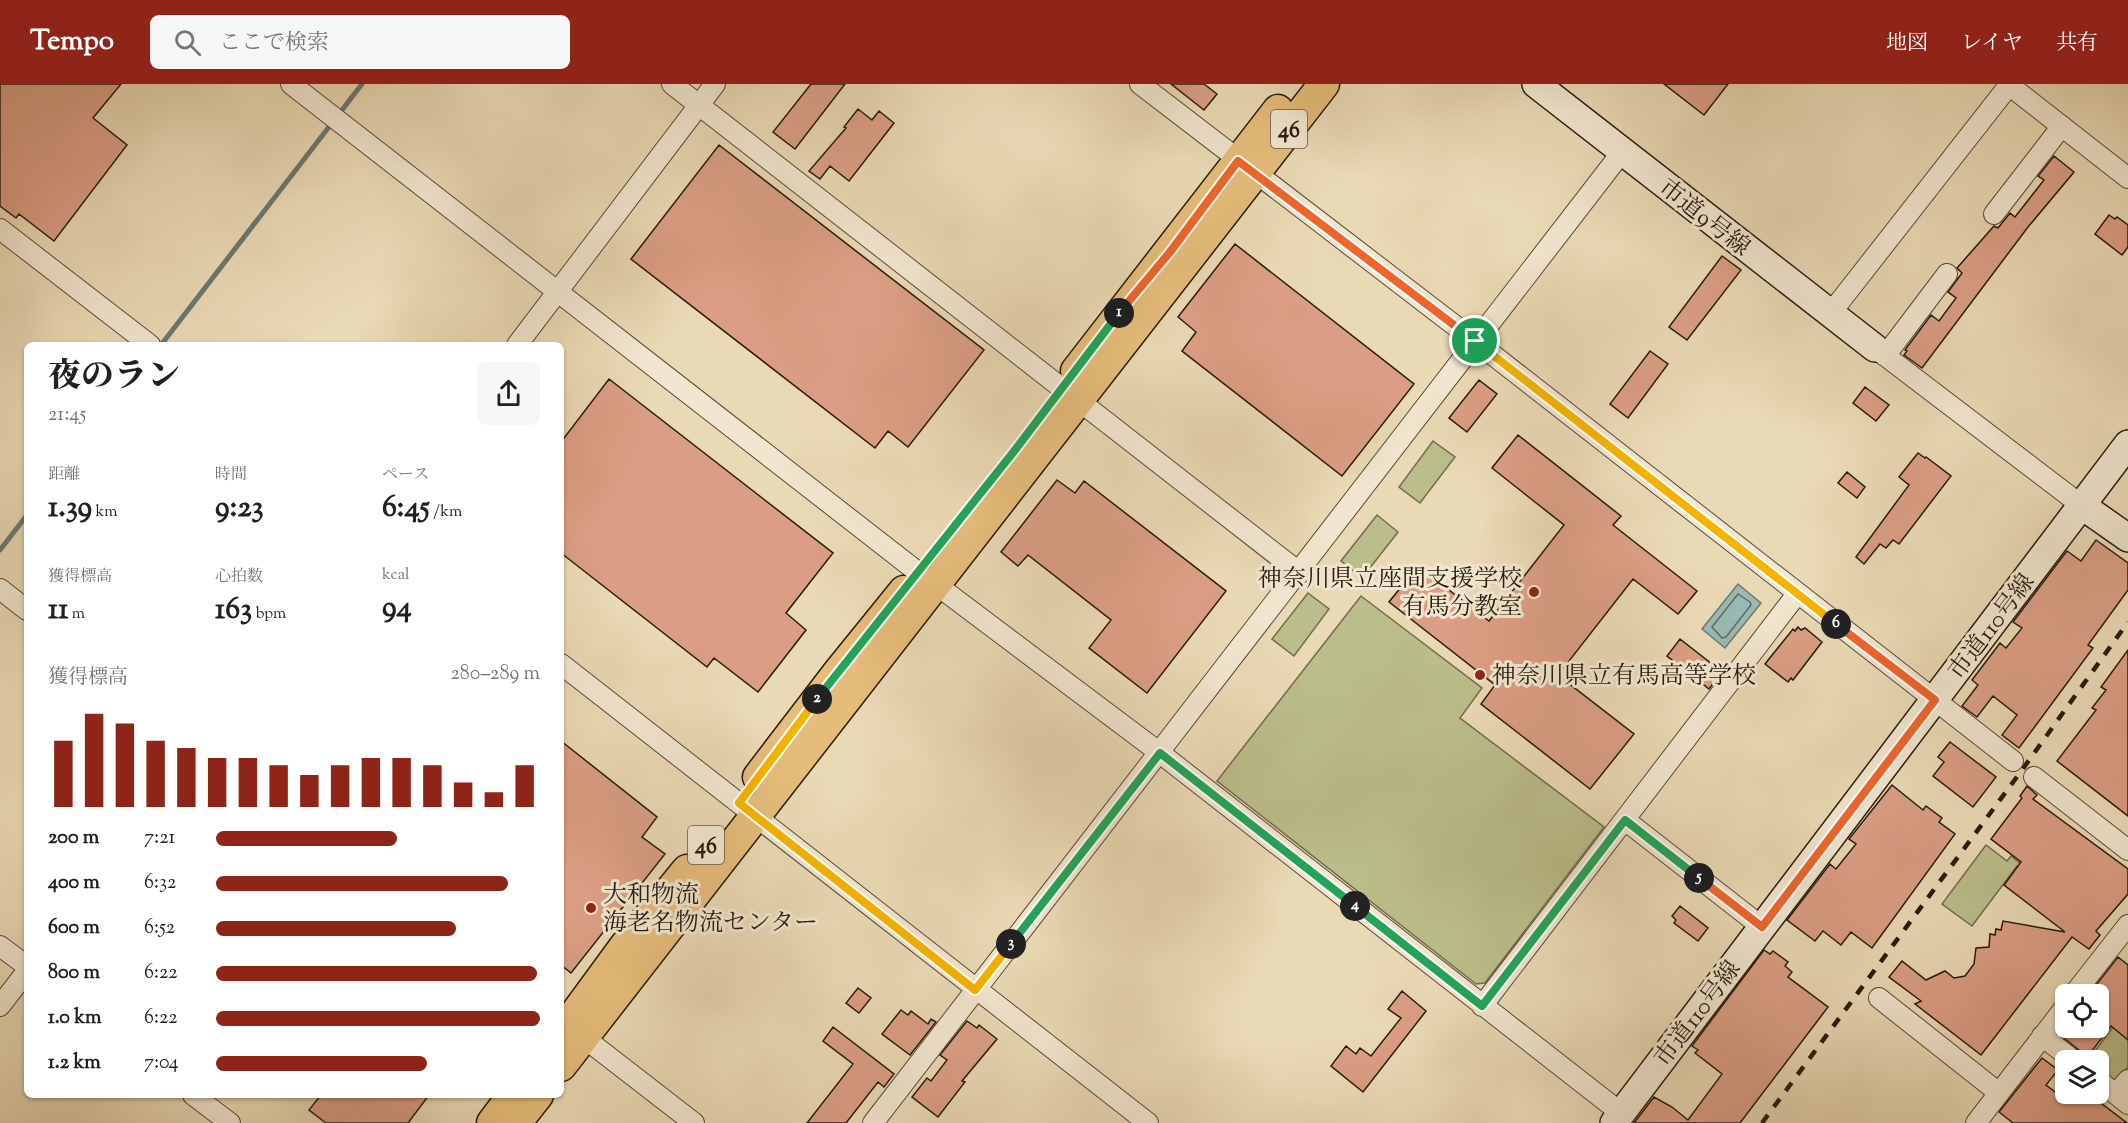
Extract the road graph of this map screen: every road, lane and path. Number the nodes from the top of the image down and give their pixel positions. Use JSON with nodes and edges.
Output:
{"nodes":[{"id":1,"x":291,"y":84,"type":"edge"},
{"id":2,"x":672,"y":84,"type":"edge"},
{"id":3,"x":715,"y":84,"type":"edge"},
{"id":4,"x":1140,"y":84,"type":"edge"},
{"id":5,"x":1298,"y":84,"type":"edge"},
{"id":6,"x":1324,"y":84,"type":"edge"},
{"id":7,"x":1536,"y":84,"type":"edge"},
{"id":8,"x":2010,"y":85,"type":"edge"},
{"id":9,"x":699,"y":105,"type":"junction"},
{"id":10,"x":2062,"y":126,"type":"junction"},
{"id":11,"x":1622,"y":152,"type":"junction"},
{"id":12,"x":1247,"y":168,"type":"junction"},
{"id":13,"x":2128,"y":178,"type":"edge"},
{"id":14,"x":1994,"y":214,"type":"dead end"},
{"id":15,"x":0,"y":229,"type":"edge"},
{"id":16,"x":1947,"y":274,"type":"dead end"},
{"id":17,"x":558,"y":290,"type":"junction"},
{"id":18,"x":1830,"y":314,"type":"junction"},
{"id":19,"x":1475,"y":341,"type":"junction"},
{"id":20,"x":146,"y":342,"type":"edge"},
{"id":21,"x":519,"y":342,"type":"edge"},
{"id":22,"x":1880,"y":352,"type":"junction"},
{"id":23,"x":1063,"y":389,"type":"junction"},
{"id":24,"x":2128,"y":444,"type":"edge"},
{"id":25,"x":2081,"y":505,"type":"junction"},
{"id":26,"x":2128,"y":538,"type":"edge"},
{"id":27,"x":1300,"y":573,"type":"junction"},
{"id":28,"x":927,"y":578,"type":"junction"},
{"id":29,"x":0,"y":589,"type":"edge"},
{"id":30,"x":1797,"y":594,"type":"junction"},
{"id":31,"x":24,"y":608,"type":"edge"},
{"id":32,"x":564,"y":666,"type":"edge"},
{"id":33,"x":1935,"y":700,"type":"junction"},
{"id":34,"x":1160,"y":753,"type":"junction"},
{"id":35,"x":2013,"y":761,"type":"dead end"},
{"id":36,"x":2034,"y":777,"type":"dead end"},
{"id":37,"x":747,"y":809,"type":"junction"},
{"id":38,"x":1625,"y":820,"type":"junction"},
{"id":39,"x":2128,"y":850,"type":"edge"},
{"id":40,"x":2128,"y":925,"type":"edge"},
{"id":41,"x":1762,"y":927,"type":"junction"},
{"id":42,"x":0,"y":946,"type":"edge"},
{"id":43,"x":24,"y":966,"type":"edge"},
{"id":44,"x":24,"y":973,"type":"edge"},
{"id":45,"x":2082,"y":984,"type":"edge"},
{"id":46,"x":975,"y":990,"type":"junction"},
{"id":47,"x":1879,"y":998,"type":"dead end"},
{"id":48,"x":0,"y":1006,"type":"edge"},
{"id":49,"x":1482,"y":1006,"type":"junction"},
{"id":50,"x":2055,"y":1020,"type":"edge"},
{"id":51,"x":568,"y":1030,"type":"edge"},
{"id":52,"x":2042,"y":1036,"type":"junction"},
{"id":53,"x":2060,"y":1050,"type":"edge"},
{"id":54,"x":564,"y":1051,"type":"edge"},
{"id":55,"x":2109,"y":1086,"type":"edge"},
{"id":56,"x":1999,"y":1093,"type":"junction"},
{"id":57,"x":2124,"y":1093,"type":"edge"},
{"id":58,"x":197,"y":1098,"type":"edge"},
{"id":59,"x":511,"y":1098,"type":"edge"},
{"id":60,"x":536,"y":1098,"type":"edge"},
{"id":61,"x":1618,"y":1118,"type":"edge"},
{"id":62,"x":230,"y":1123,"type":"edge"},
{"id":63,"x":492,"y":1123,"type":"edge"},
{"id":64,"x":516,"y":1123,"type":"edge"},
{"id":65,"x":694,"y":1123,"type":"edge"},
{"id":66,"x":873,"y":1123,"type":"edge"},
{"id":67,"x":1148,"y":1123,"type":"edge"},
{"id":68,"x":1976,"y":1123,"type":"edge"}],
"edges":[{"from":1,"to":17,"type":"street"},
{"from":2,"to":9,"type":"street"},
{"from":3,"to":9,"type":"street"},
{"from":4,"to":12,"type":"street"},
{"from":5,"to":12,"type":"main road","number":"46"},
{"from":6,"to":12,"type":"main road","number":"46"},
{"from":7,"to":11,"type":"street","name":"市道9号線"},
{"from":8,"to":10,"type":"street"},
{"from":8,"to":18,"type":"street"},
{"from":9,"to":17,"type":"street"},
{"from":9,"to":23,"type":"street"},
{"from":10,"to":13,"type":"street"},
{"from":10,"to":14,"type":"street"},
{"from":11,"to":18,"type":"street","name":"市道9号線"},
{"from":11,"to":19,"type":"street"},
{"from":12,"to":19,"type":"street"},
{"from":12,"to":23,"type":"main road","number":"46"},
{"from":15,"to":20,"type":"street"},
{"from":16,"to":22,"type":"street"},
{"from":17,"to":21,"type":"street"},
{"from":17,"to":28,"type":"street"},
{"from":18,"to":22,"type":"street","name":"市道9号線"},
{"from":19,"to":27,"type":"street"},
{"from":19,"to":30,"type":"street"},
{"from":22,"to":25,"type":"street"},
{"from":23,"to":27,"type":"street"},
{"from":23,"to":28,"type":"main road","number":"46"},
{"from":24,"to":25,"type":"street","name":"市道110号線"},
{"from":25,"to":26,"type":"street"},
{"from":25,"to":33,"type":"street","name":"市道110号線"},
{"from":27,"to":34,"type":"street"},
{"from":28,"to":34,"type":"street"},
{"from":28,"to":37,"type":"main road","number":"46"},
{"from":29,"to":31,"type":"street"},
{"from":30,"to":33,"type":"street"},
{"from":30,"to":38,"type":"street"},
{"from":32,"to":37,"type":"street"},
{"from":33,"to":35,"type":"street"},
{"from":33,"to":41,"type":"street","name":"市道110号線"},
{"from":34,"to":46,"type":"street"},
{"from":34,"to":49,"type":"street"},
{"from":36,"to":39,"type":"street"},
{"from":37,"to":46,"type":"street"},
{"from":37,"to":51,"type":"main road","number":"46"},
{"from":38,"to":41,"type":"street"},
{"from":38,"to":49,"type":"street"},
{"from":40,"to":45,"type":"street"},
{"from":41,"to":61,"type":"street","name":"市道110号線"},
{"from":42,"to":43,"type":"street"},
{"from":44,"to":48,"type":"street"},
{"from":46,"to":66,"type":"street"},
{"from":46,"to":67,"type":"street"},
{"from":47,"to":56,"type":"street"},
{"from":49,"to":61,"type":"street"},
{"from":50,"to":52,"type":"street"},
{"from":51,"to":54,"type":"main road","number":"46"},
{"from":51,"to":65,"type":"street"},
{"from":52,"to":53,"type":"street"},
{"from":52,"to":56,"type":"street"},
{"from":55,"to":57,"type":"street"},
{"from":56,"to":68,"type":"street"},
{"from":58,"to":62,"type":"street"},
{"from":59,"to":63,"type":"main road"},
{"from":60,"to":64,"type":"main road"}]}
